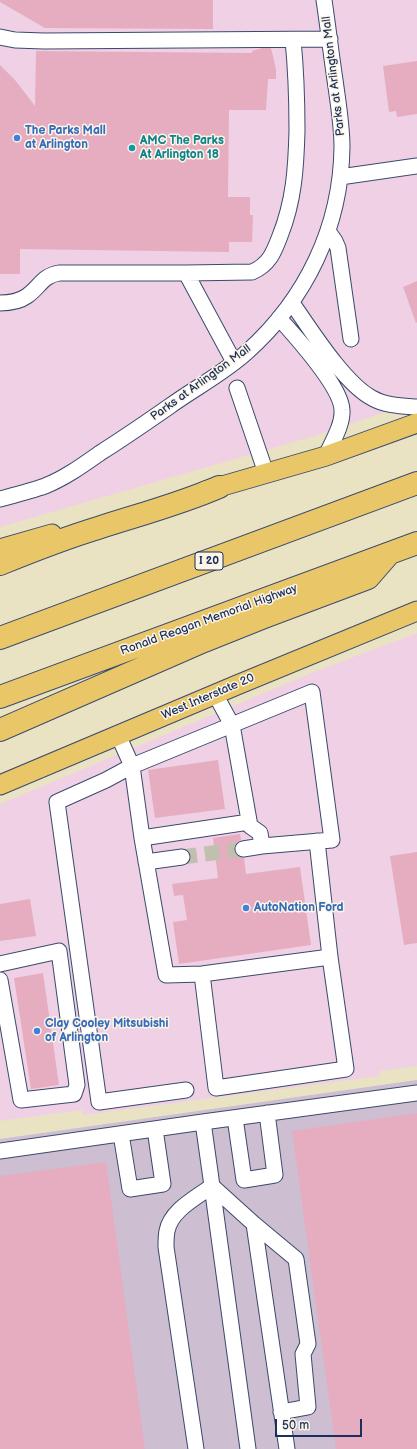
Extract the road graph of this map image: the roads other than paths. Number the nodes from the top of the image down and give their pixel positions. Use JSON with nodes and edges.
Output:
{"nodes":[{"id":1,"x":324,"y":0,"type":"edge"},
{"id":2,"x":0,"y":37,"type":"edge"},
{"id":3,"x":330,"y":39,"type":"junction"},
{"id":4,"x":293,"y":40,"type":"junction"},
{"id":5,"x":417,"y":166,"type":"edge"},
{"id":6,"x":340,"y":177,"type":"junction"},
{"id":7,"x":328,"y":231,"type":"junction"},
{"id":8,"x":186,"y":273,"type":"junction"},
{"id":9,"x":0,"y":303,"type":"edge"},
{"id":10,"x":292,"y":303,"type":"junction"},
{"id":11,"x":279,"y":318,"type":"junction"},
{"id":12,"x":350,"y":339,"type":"dead end"},
{"id":13,"x":234,"y":362,"type":"junction"},
{"id":14,"x":237,"y":388,"type":"dead end"},
{"id":15,"x":417,"y":407,"type":"edge"},
{"id":16,"x":417,"y":423,"type":"edge"},
{"id":17,"x":326,"y":456,"type":"junction"},
{"id":18,"x":266,"y":473,"type":"junction"},
{"id":19,"x":417,"y":483,"type":"edge"},
{"id":20,"x":219,"y":487,"type":"junction"},
{"id":21,"x":0,"y":499,"type":"edge"},
{"id":22,"x":417,"y":543,"type":"edge"},
{"id":23,"x":0,"y":549,"type":"edge"},
{"id":24,"x":388,"y":554,"type":"junction"},
{"id":25,"x":0,"y":564,"type":"edge"},
{"id":26,"x":417,"y":611,"type":"edge"},
{"id":27,"x":0,"y":638,"type":"edge"},
{"id":28,"x":215,"y":694,"type":"junction"},
{"id":29,"x":0,"y":697,"type":"edge"},
{"id":30,"x":232,"y":725,"type":"junction"},
{"id":31,"x":0,"y":730,"type":"edge"},
{"id":32,"x":118,"y":735,"type":"junction"},
{"id":33,"x":132,"y":766,"type":"junction"},
{"id":34,"x":0,"y":785,"type":"edge"},
{"id":35,"x":249,"y":822,"type":"junction"},
{"id":36,"x":142,"y":838,"type":"junction"},
{"id":37,"x":316,"y":841,"type":"junction"},
{"id":38,"x":262,"y":846,"type":"junction"},
{"id":39,"x":242,"y":849,"type":"tunnel mouth"},
{"id":40,"x":182,"y":857,"type":"tunnel mouth"},
{"id":41,"x":146,"y":862,"type":"junction"},
{"id":42,"x":330,"y":957,"type":"junction"},
{"id":43,"x":0,"y":964,"type":"edge"},
{"id":44,"x":202,"y":974,"type":"junction"},
{"id":45,"x":0,"y":980,"type":"edge"},
{"id":46,"x":6,"y":1060,"type":"edge"},
{"id":47,"x":186,"y":1090,"type":"dead end"},
{"id":48,"x":417,"y":1093,"type":"edge"},
{"id":49,"x":267,"y":1113,"type":"junction"},
{"id":50,"x":235,"y":1118,"type":"junction"},
{"id":51,"x":203,"y":1122,"type":"junction"},
{"id":52,"x":155,"y":1129,"type":"junction"},
{"id":53,"x":121,"y":1134,"type":"junction"},
{"id":54,"x":0,"y":1151,"type":"edge"},
{"id":55,"x":212,"y":1186,"type":"junction"},
{"id":56,"x":254,"y":1224,"type":"junction"},
{"id":57,"x":281,"y":1412,"type":"junction"},
{"id":58,"x":196,"y":1449,"type":"edge"},
{"id":59,"x":248,"y":1449,"type":"edge"},
{"id":60,"x":287,"y":1449,"type":"edge"}],
"edges":[{"from":1,"to":3,"type":"street","name":"Parks at Arlington Mall"},
{"from":2,"to":4,"type":"street"},
{"from":3,"to":4,"type":"street"},
{"from":3,"to":6,"type":"street","name":"Parks at Arlington Mall"},
{"from":4,"to":8,"type":"street"},
{"from":5,"to":6,"type":"street"},
{"from":6,"to":7,"type":"street","name":"Parks at Arlington Mall"},
{"from":7,"to":10,"type":"street","name":"Parks at Arlington Mall"},
{"from":7,"to":12,"type":"street"},
{"from":8,"to":9,"type":"street"},
{"from":8,"to":13,"type":"street"},
{"from":10,"to":11,"type":"street","name":"Parks at Arlington Mall"},
{"from":10,"to":15,"type":"street"},
{"from":11,"to":13,"type":"street","name":"Parks at Arlington Mall"},
{"from":11,"to":17,"type":"street"},
{"from":13,"to":21,"type":"street","name":"Parks at Arlington Mall"},
{"from":14,"to":18,"type":"street"},
{"from":16,"to":17,"type":"main road"},
{"from":17,"to":18,"type":"main road"},
{"from":18,"to":20,"type":"main road"},
{"from":19,"to":27,"type":"highway","number":"I 20"},
{"from":20,"to":23,"type":"main road"},
{"from":20,"to":25,"type":"highway"},
{"from":22,"to":24,"type":"highway","name":"Ronald Reagan Memorial Highway"},
{"from":24,"to":29,"type":"highway","name":"Ronald Reagan Memorial Highway"},
{"from":24,"to":31,"type":"highway"},
{"from":26,"to":28,"type":"main road","name":"West Interstate 20"},
{"from":28,"to":30,"type":"street"},
{"from":28,"to":32,"type":"main road","name":"West Interstate 20"},
{"from":30,"to":33,"type":"street"},
{"from":30,"to":35,"type":"street"},
{"from":30,"to":37,"type":"street"},
{"from":32,"to":33,"type":"street"},
{"from":32,"to":34,"type":"main road","name":"West Interstate 20"},
{"from":33,"to":36,"type":"street"},
{"from":33,"to":47,"type":"street"},
{"from":35,"to":36,"type":"street"},
{"from":35,"to":38,"type":"street"},
{"from":36,"to":41,"type":"street"},
{"from":37,"to":38,"type":"street"},
{"from":37,"to":42,"type":"street"},
{"from":38,"to":39,"type":"street"},
{"from":40,"to":41,"type":"street"},
{"from":41,"to":44,"type":"street"},
{"from":42,"to":44,"type":"street"},
{"from":42,"to":44,"type":"street"},
{"from":43,"to":46,"type":"street"},
{"from":45,"to":46,"type":"street"},
{"from":48,"to":49,"type":"street"},
{"from":49,"to":50,"type":"street"},
{"from":49,"to":50,"type":"street"},
{"from":50,"to":51,"type":"street"},
{"from":51,"to":52,"type":"street"},
{"from":51,"to":55,"type":"street"},
{"from":52,"to":53,"type":"street"},
{"from":52,"to":53,"type":"street"},
{"from":53,"to":54,"type":"street"},
{"from":55,"to":56,"type":"street"},
{"from":55,"to":58,"type":"street"},
{"from":55,"to":59,"type":"street"},
{"from":56,"to":57,"type":"street"},
{"from":56,"to":57,"type":"street"},
{"from":57,"to":60,"type":"street"}]}
